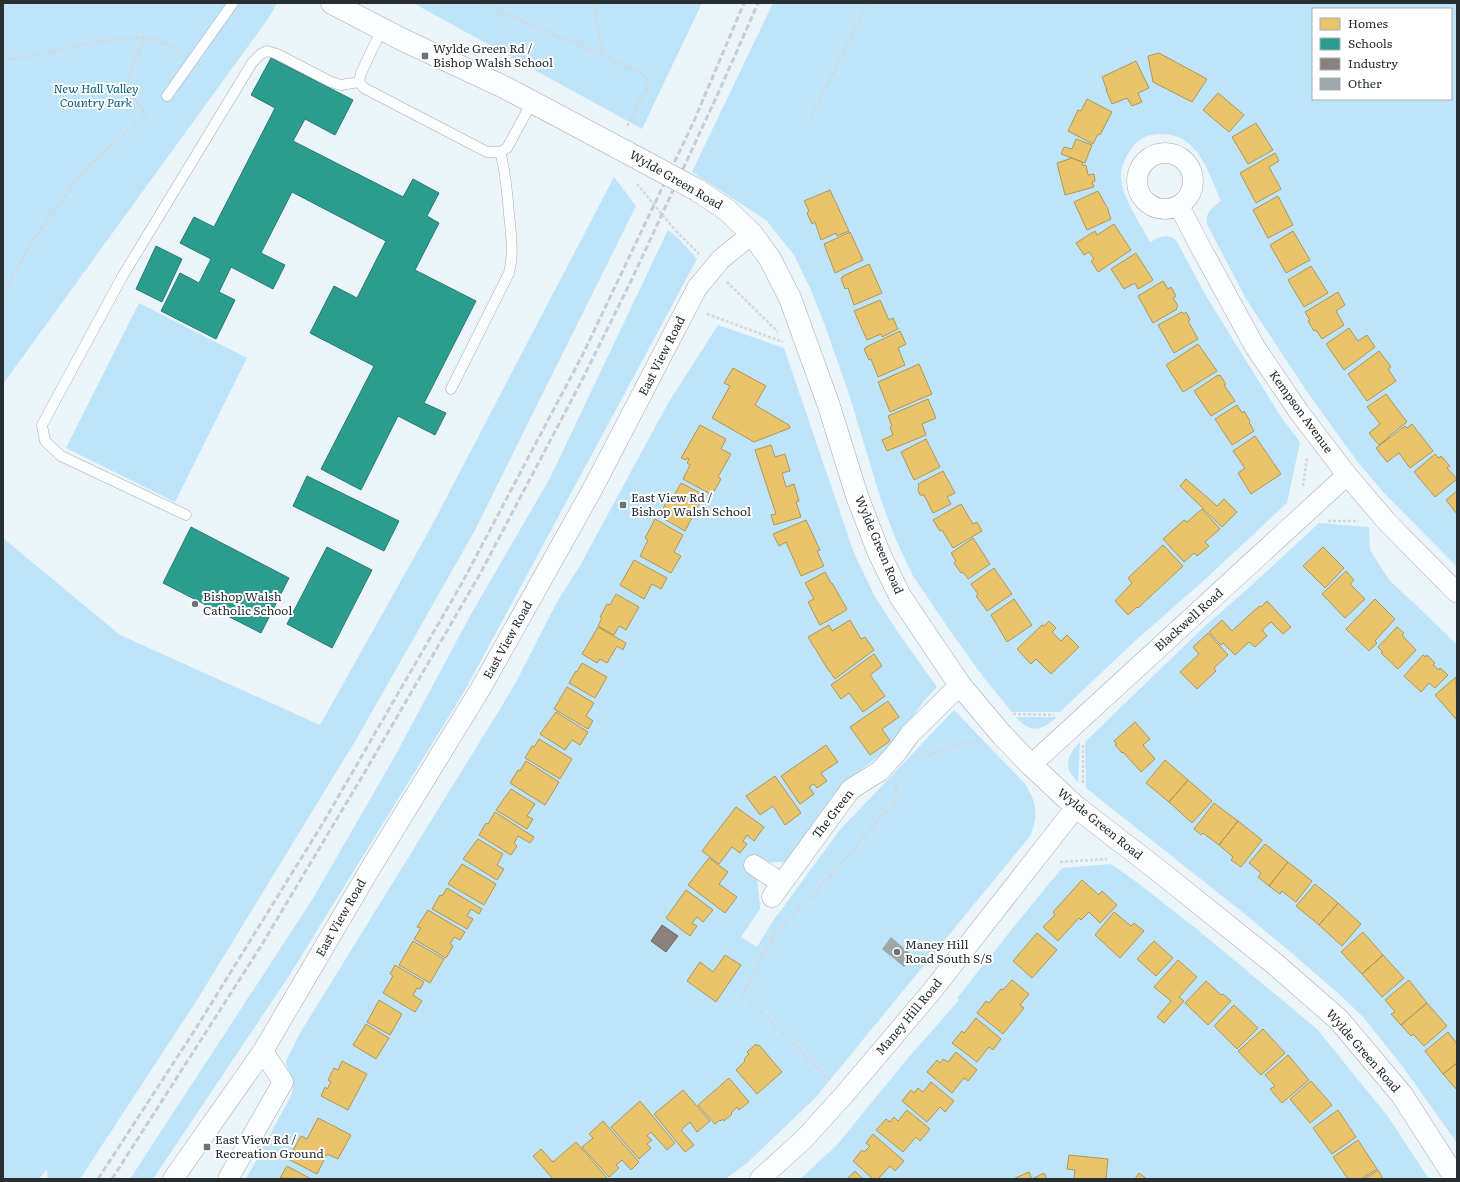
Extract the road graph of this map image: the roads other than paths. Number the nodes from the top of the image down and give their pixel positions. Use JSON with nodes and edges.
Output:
{"nodes":[{"id":1,"x":233,"y":3,"type":"edge"},
{"id":2,"x":332,"y":3,"type":"edge"},
{"id":3,"x":382,"y":29,"type":"junction"},
{"id":4,"x":359,"y":82,"type":"junction"},
{"id":5,"x":167,"y":96,"type":"dead end"},
{"id":6,"x":532,"y":102,"type":"junction"},
{"id":7,"x":500,"y":152,"type":"junction"},
{"id":8,"x":1179,"y":206,"type":"dead end"},
{"id":9,"x":752,"y":234,"type":"junction"},
{"id":10,"x":451,"y":389,"type":"dead end"},
{"id":11,"x":1347,"y":475,"type":"junction"},
{"id":12,"x":186,"y":515,"type":"dead end"},
{"id":13,"x":1457,"y":593,"type":"edge"},
{"id":14,"x":960,"y":684,"type":"junction"},
{"id":15,"x":1031,"y":765,"type":"junction"},
{"id":16,"x":1076,"y":807,"type":"junction"},
{"id":17,"x":754,"y":865,"type":"dead end"},
{"id":18,"x":263,"y":1051,"type":"junction"},
{"id":19,"x":174,"y":1179,"type":"edge"},
{"id":20,"x":228,"y":1179,"type":"edge"},
{"id":21,"x":760,"y":1179,"type":"edge"},
{"id":22,"x":1456,"y":1179,"type":"edge"}],
"edges":[{"from":1,"to":5,"type":"lane"},
{"from":2,"to":3,"type":"street","name":"Wylde Green Road"},
{"from":3,"to":4,"type":"lane"},
{"from":3,"to":6,"type":"street","name":"Wylde Green Road"},
{"from":4,"to":7,"type":"lane"},
{"from":4,"to":12,"type":"lane"},
{"from":6,"to":7,"type":"lane"},
{"from":6,"to":9,"type":"street","name":"Wylde Green Road","bridge":true},
{"from":7,"to":10,"type":"lane"},
{"from":8,"to":11,"type":"street","name":"Kempson Avenue"},
{"from":9,"to":14,"type":"street","name":"Wylde Green Road"},
{"from":9,"to":18,"type":"street","name":"East View Road"},
{"from":11,"to":13,"type":"street","name":"Kempson Avenue"},
{"from":11,"to":15,"type":"street","name":"Blackwell Road"},
{"from":14,"to":15,"type":"street","name":"Wylde Green Road"},
{"from":14,"to":17,"type":"street","name":"The Green"},
{"from":15,"to":16,"type":"street","name":"Wylde Green Road"},
{"from":16,"to":21,"type":"street","name":"Maney Hill Road"},
{"from":16,"to":22,"type":"street","name":"Wylde Green Road"},
{"from":18,"to":19,"type":"street","name":"East View Road"},
{"from":18,"to":20,"type":"street"}]}
